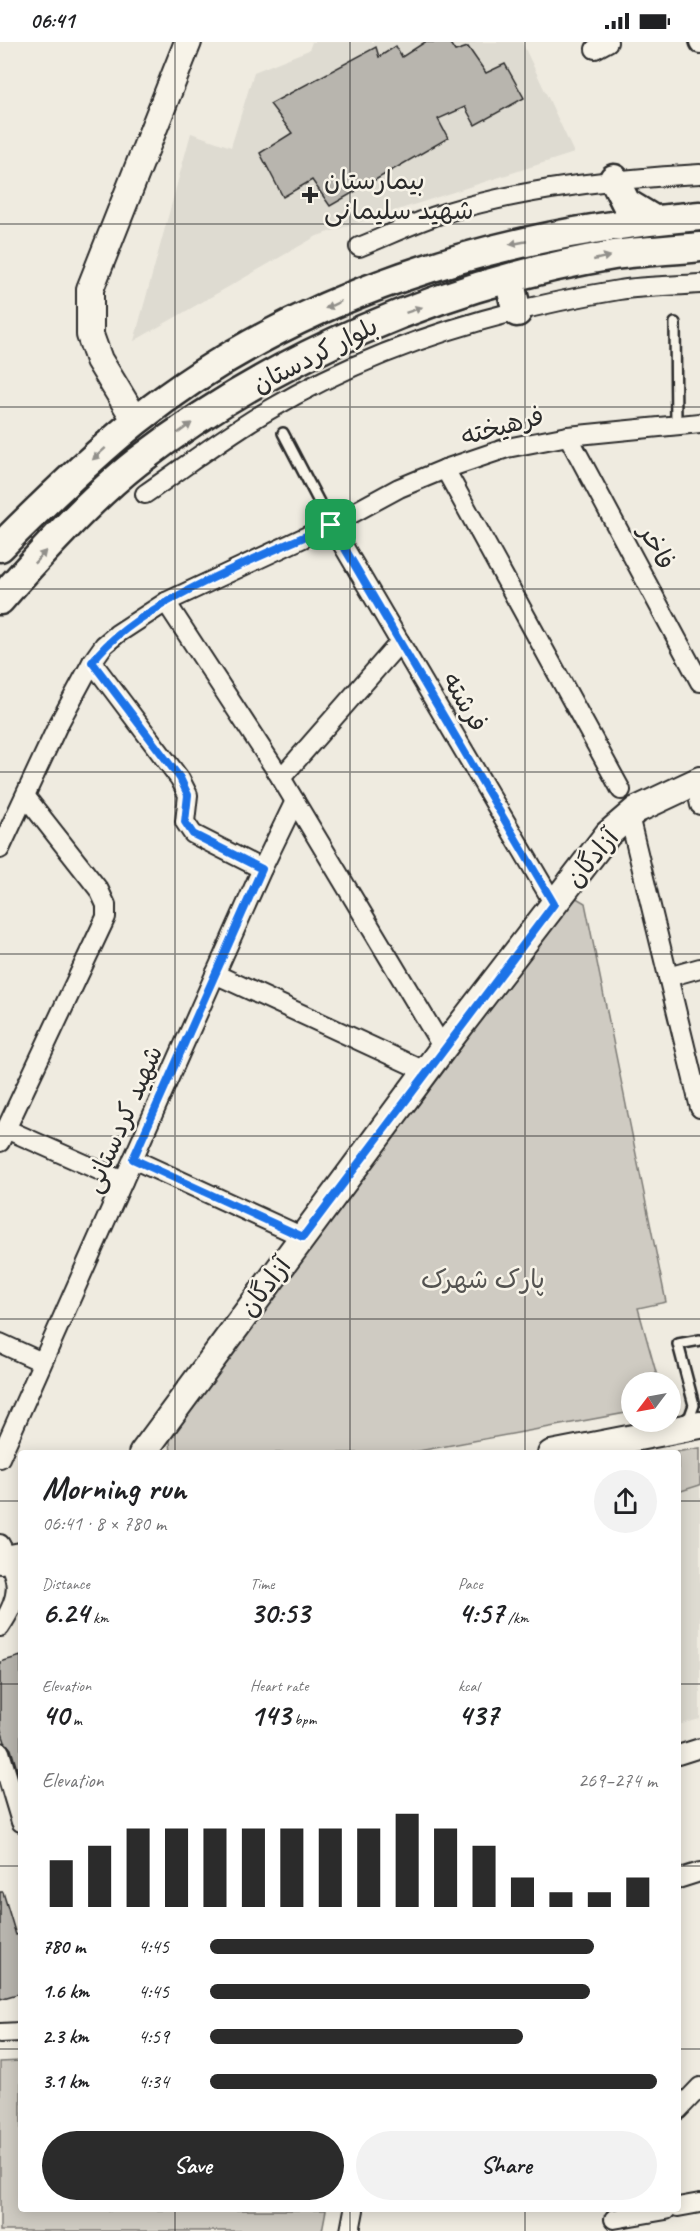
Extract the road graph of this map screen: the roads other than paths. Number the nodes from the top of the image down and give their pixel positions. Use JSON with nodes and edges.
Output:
{"nodes":[{"id":1,"x":188,"y":42,"type":"edge"},
{"id":2,"x":700,"y":174,"type":"edge"},
{"id":3,"x":614,"y":179,"type":"junction"},
{"id":4,"x":700,"y":216,"type":"edge"},
{"id":5,"x":654,"y":220,"type":"junction"},
{"id":6,"x":359,"y":247,"type":"dead end"},
{"id":7,"x":700,"y":248,"type":"edge"},
{"id":8,"x":509,"y":279,"type":"junction"},
{"id":9,"x":700,"y":284,"type":"edge"},
{"id":10,"x":518,"y":312,"type":"junction"},
{"id":11,"x":675,"y":323,"type":"dead end"},
{"id":12,"x":136,"y":421,"type":"junction"},
{"id":13,"x":700,"y":423,"type":"edge"},
{"id":14,"x":676,"y":425,"type":"junction"},
{"id":15,"x":284,"y":433,"type":"dead end"},
{"id":16,"x":568,"y":436,"type":"junction"},
{"id":17,"x":445,"y":469,"type":"junction"},
{"id":18,"x":145,"y":494,"type":"dead end"},
{"id":19,"x":331,"y":525,"type":"junction"},
{"id":20,"x":0,"y":548,"type":"edge"},
{"id":21,"x":0,"y":600,"type":"edge"},
{"id":22,"x":166,"y":602,"type":"junction"},
{"id":23,"x":400,"y":642,"type":"junction"},
{"id":24,"x":92,"y":662,"type":"junction"},
{"id":25,"x":700,"y":682,"type":"edge"},
{"id":26,"x":281,"y":778,"type":"junction"},
{"id":27,"x":698,"y":789,"type":"edge"},
{"id":28,"x":621,"y":790,"type":"dead end"},
{"id":29,"x":26,"y":797,"type":"junction"},
{"id":30,"x":295,"y":801,"type":"junction"},
{"id":31,"x":629,"y":816,"type":"junction"},
{"id":32,"x":0,"y":849,"type":"edge"},
{"id":33,"x":262,"y":869,"type":"junction"},
{"id":34,"x":554,"y":904,"type":"junction"},
{"id":35,"x":700,"y":968,"type":"edge"},
{"id":36,"x":215,"y":974,"type":"junction"},
{"id":37,"x":668,"y":977,"type":"junction"},
{"id":38,"x":443,"y":1048,"type":"junction"},
{"id":39,"x":694,"y":1059,"type":"edge"},
{"id":40,"x":427,"y":1072,"type":"junction"},
{"id":41,"x":0,"y":1097,"type":"edge"},
{"id":42,"x":17,"y":1104,"type":"junction"},
{"id":43,"x":700,"y":1108,"type":"edge"},
{"id":44,"x":3,"y":1136,"type":"edge"},
{"id":45,"x":133,"y":1159,"type":"junction"},
{"id":46,"x":123,"y":1181,"type":"junction"},
{"id":47,"x":303,"y":1237,"type":"junction"},
{"id":48,"x":700,"y":1340,"type":"edge"},
{"id":49,"x":0,"y":1343,"type":"edge"},
{"id":50,"x":42,"y":1362,"type":"junction"},
{"id":51,"x":681,"y":1422,"type":"edge"},
{"id":52,"x":700,"y":1425,"type":"edge"},
{"id":53,"x":681,"y":1429,"type":"edge"},
{"id":54,"x":663,"y":1432,"type":"edge"},
{"id":55,"x":145,"y":1450,"type":"edge"},
{"id":56,"x":574,"y":1450,"type":"edge"},
{"id":57,"x":0,"y":1458,"type":"edge"},
{"id":58,"x":7,"y":1555,"type":"edge"},
{"id":59,"x":0,"y":1627,"type":"edge"},
{"id":60,"x":700,"y":1748,"type":"edge"},
{"id":61,"x":0,"y":1752,"type":"edge"},
{"id":62,"x":681,"y":1754,"type":"edge"},
{"id":63,"x":18,"y":1812,"type":"edge"},
{"id":64,"x":700,"y":1872,"type":"edge"},
{"id":65,"x":681,"y":1878,"type":"edge"},
{"id":66,"x":18,"y":2032,"type":"edge"},
{"id":67,"x":0,"y":2033,"type":"edge"},
{"id":68,"x":700,"y":2087,"type":"edge"},
{"id":69,"x":681,"y":2107,"type":"edge"},
{"id":70,"x":700,"y":2203,"type":"edge"},
{"id":71,"x":681,"y":2206,"type":"edge"},
{"id":72,"x":354,"y":2212,"type":"edge"},
{"id":73,"x":656,"y":2212,"type":"edge"},
{"id":74,"x":615,"y":2220,"type":"edge"},
{"id":75,"x":351,"y":2231,"type":"edge"}],
"edges":[{"from":1,"to":12,"type":"street"},
{"from":2,"to":3,"type":"street"},
{"from":3,"to":5,"type":"main road"},
{"from":3,"to":6,"type":"street"},
{"from":4,"to":5,"type":"main road","name":"بلوار کردستان"},
{"from":5,"to":12,"type":"main road","name":"بلوار کردستان","one_way":true},
{"from":8,"to":7,"type":"main road","name":"بلوار کردستان","one_way":true},
{"from":8,"to":10,"type":"main road"},
{"from":21,"to":8,"type":"main road","name":"بلوار کردستان","one_way":true},
{"from":9,"to":10,"type":"street"},
{"from":10,"to":18,"type":"street"},
{"from":11,"to":14,"type":"lane"},
{"from":12,"to":20,"type":"main road","name":"بلوار کردستان","one_way":true},
{"from":13,"to":14,"type":"street","name":"فرهیخته"},
{"from":14,"to":16,"type":"street","name":"فرهیخته"},
{"from":15,"to":19,"type":"lane"},
{"from":16,"to":17,"type":"street","name":"فرهیخته"},
{"from":16,"to":25,"type":"street","name":"فاخر"},
{"from":17,"to":19,"type":"street","name":"فرهیخته"},
{"from":17,"to":28,"type":"street"},
{"from":19,"to":22,"type":"street","name":"فرهیخته"},
{"from":19,"to":23,"type":"street","name":"فرشته"},
{"from":22,"to":24,"type":"street","name":"فرهیخته"},
{"from":22,"to":26,"type":"street"},
{"from":23,"to":26,"type":"street"},
{"from":23,"to":34,"type":"street","name":"فرشته"},
{"from":24,"to":29,"type":"street","name":"فرهیخته"},
{"from":24,"to":33,"type":"street"},
{"from":26,"to":30,"type":"street"},
{"from":27,"to":31,"type":"street","name":"آزادگان"},
{"from":29,"to":32,"type":"street","name":"فرهیخته"},
{"from":29,"to":42,"type":"street"},
{"from":30,"to":33,"type":"street","name":"شهید کردستانی"},
{"from":30,"to":38,"type":"street"},
{"from":31,"to":34,"type":"street","name":"آزادگان"},
{"from":31,"to":37,"type":"street"},
{"from":33,"to":36,"type":"street","name":"شهید کردستانی"},
{"from":34,"to":38,"type":"street","name":"آزادگان"},
{"from":35,"to":37,"type":"street"},
{"from":36,"to":40,"type":"street"},
{"from":36,"to":45,"type":"street","name":"شهید کردستانی"},
{"from":37,"to":39,"type":"street"},
{"from":38,"to":40,"type":"street","name":"آزادگان"},
{"from":39,"to":43,"type":"street"},
{"from":40,"to":47,"type":"street","name":"آزادگان"},
{"from":41,"to":42,"type":"street"},
{"from":42,"to":44,"type":"street"},
{"from":44,"to":46,"type":"street"},
{"from":45,"to":46,"type":"street","name":"شهید کردستانی"},
{"from":45,"to":47,"type":"street"},
{"from":46,"to":50,"type":"street","name":"شهید کردستانی"},
{"from":47,"to":55,"type":"street","name":"آزادگان"},
{"from":48,"to":51,"type":"lane"},
{"from":49,"to":50,"type":"street"},
{"from":50,"to":57,"type":"street","name":"شهید کردستانی"},
{"from":52,"to":53,"type":"street"},
{"from":54,"to":56,"type":"street"},
{"from":58,"to":59,"type":"street"},
{"from":60,"to":62,"type":"street"},
{"from":61,"to":63,"type":"street"},
{"from":64,"to":65,"type":"street"},
{"from":66,"to":67,"type":"street"},
{"from":68,"to":69,"type":"street"},
{"from":70,"to":71,"type":"street"},
{"from":72,"to":75,"type":"street"},
{"from":73,"to":74,"type":"street"}]}
